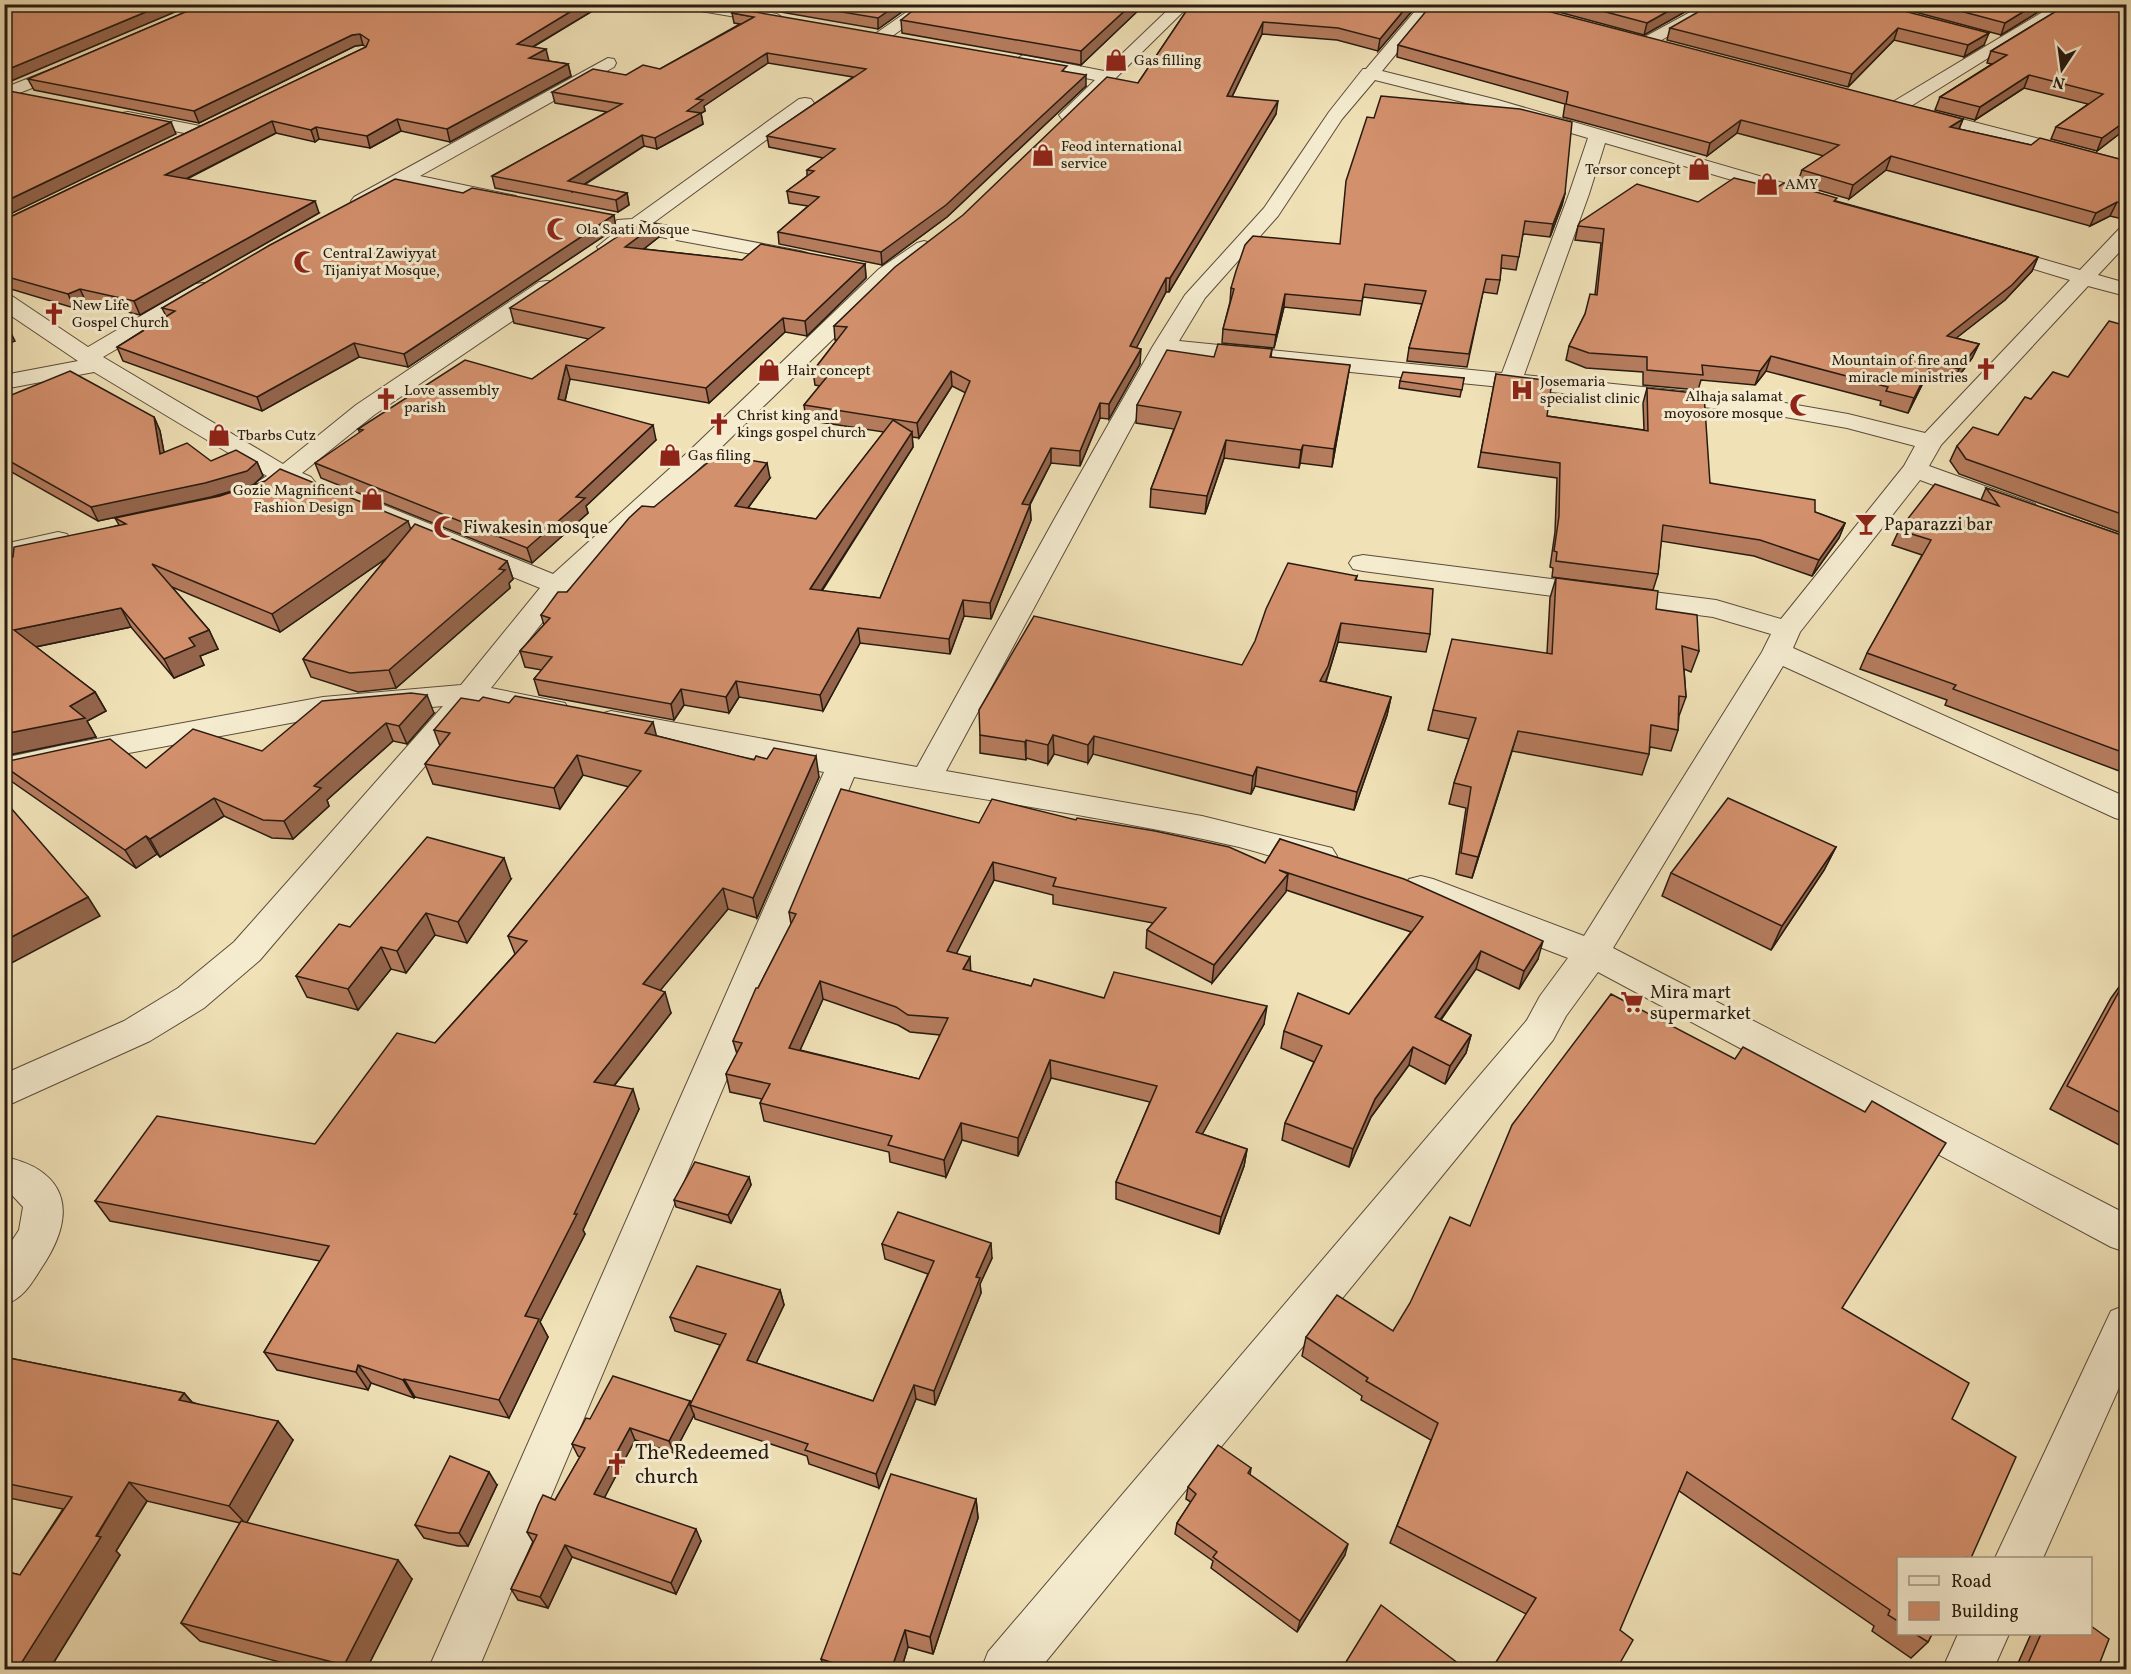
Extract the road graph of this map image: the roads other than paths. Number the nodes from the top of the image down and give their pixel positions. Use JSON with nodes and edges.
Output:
{"nodes":[{"id":1,"x":689,"y":4,"type":"edge"},
{"id":2,"x":929,"y":4,"type":"edge"},
{"id":3,"x":1184,"y":4,"type":"edge"},
{"id":4,"x":1430,"y":4,"type":"edge"},
{"id":5,"x":1718,"y":4,"type":"edge"},
{"id":6,"x":2068,"y":4,"type":"edge"},
{"id":7,"x":789,"y":21,"type":"edge"},
{"id":8,"x":1983,"y":37,"type":"edge"},
{"id":9,"x":906,"y":40,"type":"edge"},
{"id":10,"x":2005,"y":42,"type":"junction"},
{"id":11,"x":1668,"y":48,"type":"edge"},
{"id":12,"x":1011,"y":58,"type":"edge"},
{"id":13,"x":82,"y":62,"type":"edge"},
{"id":14,"x":608,"y":63,"type":"dead end"},
{"id":15,"x":1369,"y":74,"type":"junction"},
{"id":16,"x":1107,"y":77,"type":"junction"},
{"id":17,"x":5,"y":93,"type":"edge"},
{"id":18,"x":41,"y":100,"type":"edge"},
{"id":19,"x":805,"y":103,"type":"dead end"},
{"id":20,"x":109,"y":113,"type":"edge"},
{"id":21,"x":220,"y":122,"type":"edge"},
{"id":22,"x":1053,"y":129,"type":"edge"},
{"id":23,"x":200,"y":131,"type":"junction"},
{"id":24,"x":1598,"y":134,"type":"junction"},
{"id":25,"x":170,"y":146,"type":"edge"},
{"id":26,"x":2127,"y":167,"type":"edge"},
{"id":27,"x":404,"y":178,"type":"junction"},
{"id":28,"x":1836,"y":204,"type":"edge"},
{"id":29,"x":532,"y":205,"type":"edge"},
{"id":30,"x":340,"y":212,"type":"edge"},
{"id":31,"x":603,"y":219,"type":"edge"},
{"id":32,"x":638,"y":226,"type":"junction"},
{"id":33,"x":947,"y":230,"type":"edge"},
{"id":34,"x":2127,"y":233,"type":"edge"},
{"id":35,"x":1972,"y":244,"type":"edge"},
{"id":36,"x":589,"y":259,"type":"edge"},
{"id":37,"x":819,"y":261,"type":"edge"},
{"id":38,"x":570,"y":272,"type":"edge"},
{"id":39,"x":2086,"y":278,"type":"junction"},
{"id":40,"x":217,"y":281,"type":"edge"},
{"id":41,"x":2127,"y":290,"type":"edge"},
{"id":42,"x":4,"y":301,"type":"edge"},
{"id":43,"x":1164,"y":346,"type":"junction"},
{"id":44,"x":93,"y":360,"type":"junction"},
{"id":45,"x":1511,"y":380,"type":"junction"},
{"id":46,"x":4,"y":382,"type":"edge"},
{"id":47,"x":1923,"y":455,"type":"junction"},
{"id":48,"x":285,"y":475,"type":"junction"},
{"id":49,"x":228,"y":503,"type":"edge"},
{"id":50,"x":2049,"y":518,"type":"edge"},
{"id":51,"x":80,"y":535,"type":"edge"},
{"id":52,"x":4,"y":552,"type":"edge"},
{"id":53,"x":1363,"y":563,"type":"dead end"},
{"id":54,"x":557,"y":585,"type":"junction"},
{"id":55,"x":1782,"y":641,"type":"junction"},
{"id":56,"x":470,"y":694,"type":"junction"},
{"id":57,"x":843,"y":765,"type":"junction"},
{"id":58,"x":4,"y":769,"type":"edge"},
{"id":59,"x":927,"y":778,"type":"junction"},
{"id":60,"x":2127,"y":810,"type":"edge"},
{"id":61,"x":1347,"y":864,"type":"edge"},
{"id":62,"x":1392,"y":878,"type":"edge"},
{"id":63,"x":1592,"y":952,"type":"junction"},
{"id":64,"x":4,"y":1091,"type":"edge"},
{"id":65,"x":4,"y":1173,"type":"edge"},
{"id":66,"x":2127,"y":1234,"type":"edge"},
{"id":67,"x":4,"y":1286,"type":"edge"},
{"id":68,"x":2127,"y":1325,"type":"edge"},
{"id":69,"x":2019,"y":1557,"type":"edge"},
{"id":70,"x":1984,"y":1635,"type":"edge"},
{"id":71,"x":453,"y":1670,"type":"edge"},
{"id":72,"x":1006,"y":1670,"type":"edge"},
{"id":73,"x":1967,"y":1670,"type":"edge"}],
"edges":[{"from":1,"to":7,"type":"street"},
{"from":2,"to":9,"type":"street"},
{"from":3,"to":16,"type":"street"},
{"from":4,"to":15,"type":"street"},
{"from":5,"to":11,"type":"street"},
{"from":6,"to":10,"type":"street"},
{"from":8,"to":10,"type":"street"},
{"from":10,"to":26,"type":"street"},
{"from":12,"to":16,"type":"street"},
{"from":13,"to":17,"type":"street"},
{"from":14,"to":27,"type":"street"},
{"from":15,"to":24,"type":"street"},
{"from":15,"to":43,"type":"street"},
{"from":16,"to":22,"type":"street"},
{"from":17,"to":18,"type":"street"},
{"from":19,"to":32,"type":"street"},
{"from":20,"to":23,"type":"street"},
{"from":21,"to":23,"type":"street"},
{"from":23,"to":25,"type":"street"},
{"from":24,"to":28,"type":"street"},
{"from":24,"to":45,"type":"street"},
{"from":27,"to":29,"type":"street"},
{"from":27,"to":30,"type":"street"},
{"from":31,"to":32,"type":"street"},
{"from":32,"to":36,"type":"street"},
{"from":32,"to":37,"type":"street"},
{"from":33,"to":54,"type":"street"},
{"from":34,"to":39,"type":"street"},
{"from":35,"to":39,"type":"street"},
{"from":38,"to":48,"type":"street"},
{"from":39,"to":41,"type":"street"},
{"from":39,"to":47,"type":"street"},
{"from":40,"to":44,"type":"street"},
{"from":42,"to":44,"type":"street"},
{"from":43,"to":45,"type":"street"},
{"from":43,"to":59,"type":"street"},
{"from":44,"to":46,"type":"street"},
{"from":44,"to":48,"type":"street"},
{"from":45,"to":47,"type":"street"},
{"from":47,"to":50,"type":"street"},
{"from":47,"to":55,"type":"street"},
{"from":48,"to":49,"type":"street"},
{"from":48,"to":54,"type":"street"},
{"from":51,"to":52,"type":"street"},
{"from":53,"to":55,"type":"street"},
{"from":54,"to":56,"type":"street"},
{"from":55,"to":60,"type":"street"},
{"from":55,"to":63,"type":"street"},
{"from":56,"to":57,"type":"street"},
{"from":56,"to":58,"type":"street"},
{"from":56,"to":64,"type":"street"},
{"from":57,"to":59,"type":"street"},
{"from":57,"to":71,"type":"street"},
{"from":59,"to":61,"type":"street"},
{"from":62,"to":63,"type":"street"},
{"from":63,"to":66,"type":"street"},
{"from":63,"to":72,"type":"street"},
{"from":65,"to":67,"type":"street"},
{"from":68,"to":69,"type":"street"},
{"from":70,"to":73,"type":"street"}]}
